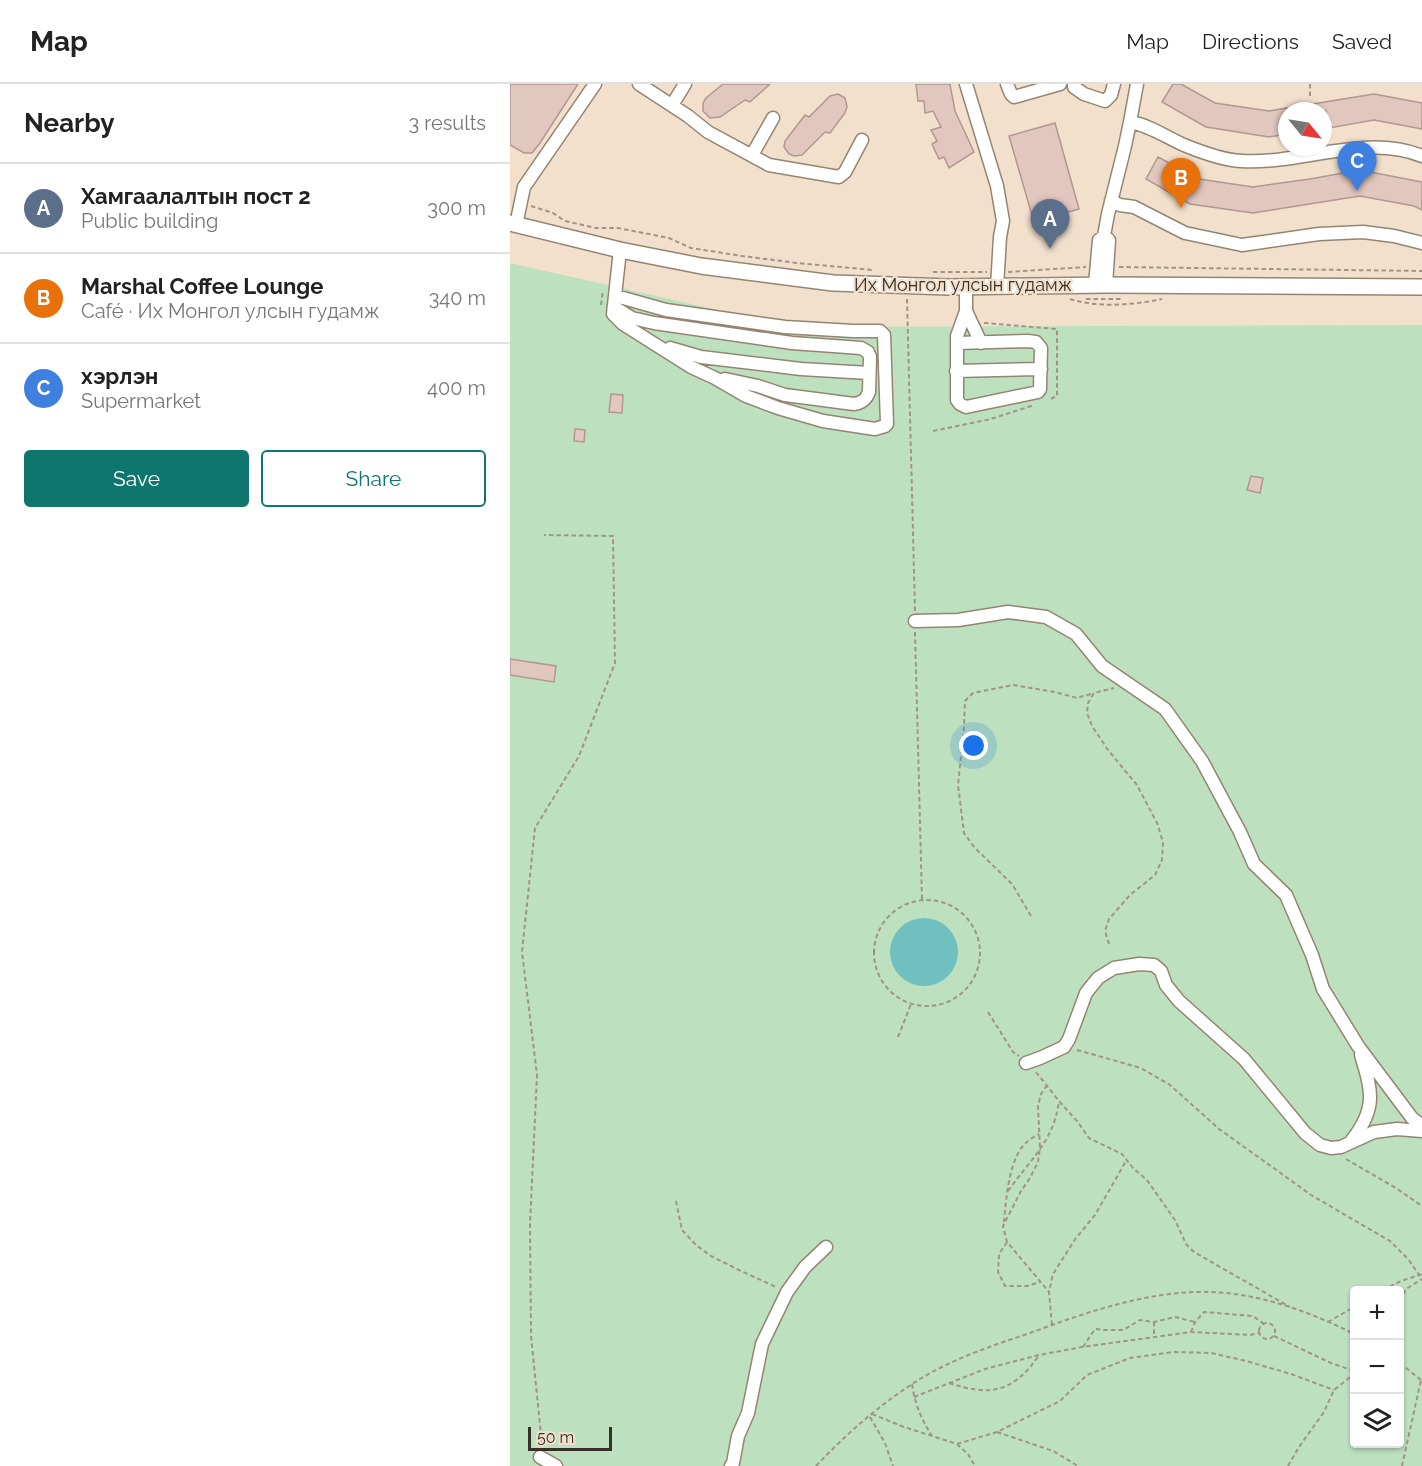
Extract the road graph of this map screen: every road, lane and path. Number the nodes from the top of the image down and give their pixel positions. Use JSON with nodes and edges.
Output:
{"nodes":[{"id":1,"x":595,"y":84,"type":"edge"},
{"id":2,"x":639,"y":84,"type":"edge"},
{"id":3,"x":685,"y":84,"type":"edge"},
{"id":4,"x":966,"y":84,"type":"edge"},
{"id":5,"x":1007,"y":84,"type":"edge"},
{"id":6,"x":1060,"y":84,"type":"edge"},
{"id":7,"x":1074,"y":84,"type":"edge"},
{"id":8,"x":1114,"y":84,"type":"edge"},
{"id":9,"x":1137,"y":84,"type":"edge"},
{"id":10,"x":1310,"y":84,"type":"edge"},
{"id":11,"x":1310,"y":97,"type":"dead end"},
{"id":12,"x":672,"y":105,"type":"junction"},
{"id":13,"x":772,"y":118,"type":"dead end"},
{"id":14,"x":1130,"y":122,"type":"junction"},
{"id":15,"x":862,"y":140,"type":"dead end"},
{"id":16,"x":752,"y":155,"type":"junction"},
{"id":17,"x":1422,"y":156,"type":"edge"},
{"id":18,"x":1112,"y":201,"type":"junction"},
{"id":19,"x":520,"y":204,"type":"junction"},
{"id":20,"x":513,"y":224,"type":"edge"},
{"id":21,"x":1422,"y":243,"type":"edge"},
{"id":22,"x":620,"y":250,"type":"junction"},
{"id":23,"x":1102,"y":267,"type":"junction"},
{"id":24,"x":875,"y":270,"type":"dead end"},
{"id":25,"x":1422,"y":271,"type":"edge"},
{"id":26,"x":929,"y":272,"type":"dead end"},
{"id":27,"x":998,"y":279,"type":"junction"},
{"id":28,"x":1101,"y":285,"type":"junction"},
{"id":29,"x":966,"y":286,"type":"junction"},
{"id":30,"x":1422,"y":286,"type":"edge"},
{"id":31,"x":907,"y":293,"type":"dead end"},
{"id":32,"x":1065,"y":298,"type":"dead end"},
{"id":33,"x":1165,"y":299,"type":"dead end"},
{"id":34,"x":615,"y":301,"type":"junction"},
{"id":35,"x":966,"y":311,"type":"junction"},
{"id":36,"x":980,"y":322,"type":"dead end"},
{"id":37,"x":957,"y":343,"type":"junction"},
{"id":38,"x":981,"y":343,"type":"junction"},
{"id":39,"x":657,"y":344,"type":"junction"},
{"id":40,"x":1041,"y":369,"type":"junction"},
{"id":41,"x":956,"y":371,"type":"junction"},
{"id":42,"x":869,"y":373,"type":"junction"},
{"id":43,"x":715,"y":378,"type":"junction"},
{"id":44,"x":1048,"y":400,"type":"dead end"},
{"id":45,"x":1038,"y":404,"type":"dead end"},
{"id":46,"x":933,"y":431,"type":"dead end"},
{"id":47,"x":544,"y":535,"type":"dead end"},
{"id":48,"x":915,"y":621,"type":"junction"},
{"id":49,"x":1129,"y":685,"type":"junction"},
{"id":50,"x":1094,"y":693,"type":"junction"},
{"id":51,"x":922,"y":900,"type":"junction"},
{"id":52,"x":1031,"y":916,"type":"dead end"},
{"id":53,"x":1109,"y":944,"type":"dead end"},
{"id":54,"x":911,"y":1004,"type":"junction"},
{"id":55,"x":988,"y":1012,"type":"dead end"},
{"id":56,"x":898,"y":1037,"type":"dead end"},
{"id":57,"x":1358,"y":1046,"type":"junction"},
{"id":58,"x":1064,"y":1047,"type":"junction"},
{"id":59,"x":1026,"y":1063,"type":"joint"},
{"id":60,"x":1044,"y":1081,"type":"dead end"},
{"id":61,"x":1047,"y":1085,"type":"junction"},
{"id":62,"x":1059,"y":1101,"type":"junction"},
{"id":63,"x":1422,"y":1126,"type":"edge"},
{"id":64,"x":1422,"y":1131,"type":"edge"},
{"id":65,"x":1039,"y":1134,"type":"junction"},
{"id":66,"x":1351,"y":1142,"type":"junction"},
{"id":67,"x":1040,"y":1149,"type":"junction"},
{"id":68,"x":1331,"y":1149,"type":"junction"},
{"id":69,"x":1126,"y":1161,"type":"junction"},
{"id":70,"x":1008,"y":1191,"type":"junction"},
{"id":71,"x":676,"y":1201,"type":"dead end"},
{"id":72,"x":1422,"y":1206,"type":"edge"},
{"id":73,"x":1003,"y":1226,"type":"junction"},
{"id":74,"x":1007,"y":1242,"type":"junction"},
{"id":75,"x":826,"y":1246,"type":"dead end"},
{"id":76,"x":1420,"y":1274,"type":"edge"},
{"id":77,"x":1422,"y":1279,"type":"edge"},
{"id":78,"x":1041,"y":1282,"type":"junction"},
{"id":79,"x":1391,"y":1286,"type":"edge"},
{"id":80,"x":787,"y":1292,"type":"junction"},
{"id":81,"x":1049,"y":1292,"type":"junction"},
{"id":82,"x":1404,"y":1293,"type":"edge"},
{"id":83,"x":1294,"y":1309,"type":"junction"},
{"id":84,"x":1350,"y":1309,"type":"edge"},
{"id":85,"x":1154,"y":1322,"type":"junction"},
{"id":86,"x":1195,"y":1322,"type":"junction"},
{"id":87,"x":1328,"y":1322,"type":"junction"},
{"id":88,"x":1264,"y":1324,"type":"junction"},
{"id":89,"x":1052,"y":1325,"type":"junction"},
{"id":90,"x":1191,"y":1332,"type":"junction"},
{"id":91,"x":1350,"y":1332,"type":"edge"},
{"id":92,"x":1259,"y":1333,"type":"junction"},
{"id":93,"x":1274,"y":1336,"type":"junction"},
{"id":94,"x":1154,"y":1337,"type":"junction"},
{"id":95,"x":1082,"y":1347,"type":"junction"},
{"id":96,"x":1039,"y":1354,"type":"junction"},
{"id":97,"x":1404,"y":1366,"type":"edge"},
{"id":98,"x":1350,"y":1371,"type":"edge"},
{"id":99,"x":1350,"y":1376,"type":"edge"},
{"id":100,"x":1422,"y":1380,"type":"edge"},
{"id":101,"x":948,"y":1383,"type":"junction"},
{"id":102,"x":912,"y":1384,"type":"junction"},
{"id":103,"x":1334,"y":1390,"type":"junction"},
{"id":104,"x":914,"y":1397,"type":"junction"},
{"id":105,"x":871,"y":1415,"type":"junction"},
{"id":106,"x":997,"y":1432,"type":"junction"},
{"id":107,"x":932,"y":1436,"type":"junction"},
{"id":108,"x":957,"y":1444,"type":"junction"},
{"id":109,"x":540,"y":1457,"type":"joint"},
{"id":110,"x":556,"y":1466,"type":"edge"},
{"id":111,"x":731,"y":1466,"type":"edge"},
{"id":112,"x":816,"y":1466,"type":"edge"},
{"id":113,"x":892,"y":1466,"type":"edge"},
{"id":114,"x":975,"y":1466,"type":"edge"},
{"id":115,"x":1078,"y":1466,"type":"edge"},
{"id":116,"x":1288,"y":1466,"type":"edge"},
{"id":117,"x":1402,"y":1466,"type":"edge"}],
"edges":[{"from":1,"to":19,"type":"street"},
{"from":2,"to":12,"type":"street"},
{"from":3,"to":12,"type":"street"},
{"from":4,"to":27,"type":"street"},
{"from":5,"to":6,"type":"street"},
{"from":7,"to":8,"type":"street"},
{"from":9,"to":14,"type":"street"},
{"from":10,"to":11,"type":"path"},
{"from":12,"to":16,"type":"street"},
{"from":13,"to":16,"type":"street"},
{"from":14,"to":17,"type":"street"},
{"from":14,"to":18,"type":"street"},
{"from":15,"to":16,"type":"street"},
{"from":18,"to":21,"type":"street"},
{"from":18,"to":23,"type":"street"},
{"from":19,"to":20,"type":"street"},
{"from":19,"to":24,"type":"path"},
{"from":20,"to":22,"type":"main road","name":"Их Монгол улсын гудамж"},
{"from":22,"to":29,"type":"main road","name":"Их Монгол улсын гудамж"},
{"from":22,"to":34,"type":"street"},
{"from":23,"to":25,"type":"path"},
{"from":23,"to":27,"type":"path"},
{"from":23,"to":28,"type":"street"},
{"from":26,"to":27,"type":"path"},
{"from":27,"to":28,"type":"main road","name":"Их Монгол улсын гудамж"},
{"from":27,"to":29,"type":"main road","name":"Их Монгол улсын гудамж"},
{"from":28,"to":30,"type":"main road","name":"Их Монгол улсын гудамж"},
{"from":29,"to":35,"type":"street"},
{"from":31,"to":48,"type":"path"},
{"from":32,"to":33,"type":"path"},
{"from":34,"to":39,"type":"street"},
{"from":34,"to":42,"type":"street"},
{"from":34,"to":43,"type":"street"},
{"from":35,"to":37,"type":"street"},
{"from":35,"to":38,"type":"street"},
{"from":36,"to":44,"type":"path"},
{"from":37,"to":38,"type":"street"},
{"from":37,"to":41,"type":"street"},
{"from":38,"to":40,"type":"street"},
{"from":39,"to":42,"type":"street"},
{"from":39,"to":43,"type":"street"},
{"from":40,"to":41,"type":"street"},
{"from":40,"to":41,"type":"street"},
{"from":42,"to":43,"type":"street"},
{"from":45,"to":46,"type":"path"},
{"from":47,"to":109,"type":"path"},
{"from":48,"to":49,"type":"street"},
{"from":48,"to":51,"type":"path"},
{"from":49,"to":50,"type":"path"},
{"from":49,"to":57,"type":"street"},
{"from":50,"to":52,"type":"path"},
{"from":50,"to":53,"type":"path"},
{"from":51,"to":54,"type":"path"},
{"from":51,"to":54,"type":"path"},
{"from":54,"to":56,"type":"path"},
{"from":55,"to":59,"type":"path"},
{"from":57,"to":63,"type":"street"},
{"from":57,"to":66,"type":"street"},
{"from":58,"to":59,"type":"street"},
{"from":58,"to":68,"type":"street"},
{"from":58,"to":76,"type":"path"},
{"from":60,"to":61,"type":"path"},
{"from":61,"to":62,"type":"path"},
{"from":61,"to":65,"type":"path"},
{"from":62,"to":67,"type":"path"},
{"from":62,"to":69,"type":"path"},
{"from":64,"to":66,"type":"street"},
{"from":65,"to":67,"type":"path"},
{"from":65,"to":70,"type":"path"},
{"from":66,"to":68,"type":"street"},
{"from":67,"to":70,"type":"path"},
{"from":67,"to":73,"type":"path"},
{"from":68,"to":72,"type":"path"},
{"from":69,"to":81,"type":"path"},
{"from":69,"to":83,"type":"path"},
{"from":70,"to":73,"type":"path"},
{"from":71,"to":80,"type":"path"},
{"from":73,"to":74,"type":"path"},
{"from":74,"to":78,"type":"path"},
{"from":74,"to":78,"type":"path"},
{"from":75,"to":80,"type":"street"},
{"from":76,"to":77,"type":"path"},
{"from":76,"to":79,"type":"path"},
{"from":77,"to":82,"type":"path"},
{"from":78,"to":81,"type":"path"},
{"from":80,"to":111,"type":"street"},
{"from":81,"to":89,"type":"path"},
{"from":83,"to":87,"type":"path"},
{"from":83,"to":89,"type":"path"},
{"from":84,"to":87,"type":"path"},
{"from":85,"to":86,"type":"path"},
{"from":85,"to":94,"type":"path"},
{"from":85,"to":95,"type":"path"},
{"from":86,"to":88,"type":"path"},
{"from":86,"to":90,"type":"path"},
{"from":87,"to":91,"type":"path"},
{"from":88,"to":92,"type":"path"},
{"from":88,"to":93,"type":"path"},
{"from":89,"to":102,"type":"path"},
{"from":90,"to":92,"type":"path"},
{"from":90,"to":94,"type":"path"},
{"from":92,"to":93,"type":"path"},
{"from":93,"to":98,"type":"path"},
{"from":94,"to":95,"type":"path"},
{"from":95,"to":96,"type":"path"},
{"from":96,"to":101,"type":"path"},
{"from":96,"to":101,"type":"path"},
{"from":97,"to":100,"type":"path"},
{"from":99,"to":103,"type":"path"},
{"from":100,"to":117,"type":"path"},
{"from":101,"to":104,"type":"path"},
{"from":102,"to":104,"type":"path"},
{"from":102,"to":105,"type":"path"},
{"from":103,"to":106,"type":"path"},
{"from":103,"to":116,"type":"path"},
{"from":104,"to":107,"type":"path"},
{"from":105,"to":107,"type":"path"},
{"from":105,"to":112,"type":"path"},
{"from":105,"to":113,"type":"path"},
{"from":106,"to":108,"type":"path"},
{"from":106,"to":115,"type":"path"},
{"from":107,"to":108,"type":"path"},
{"from":108,"to":114,"type":"path"},
{"from":109,"to":110,"type":"street"}]}
